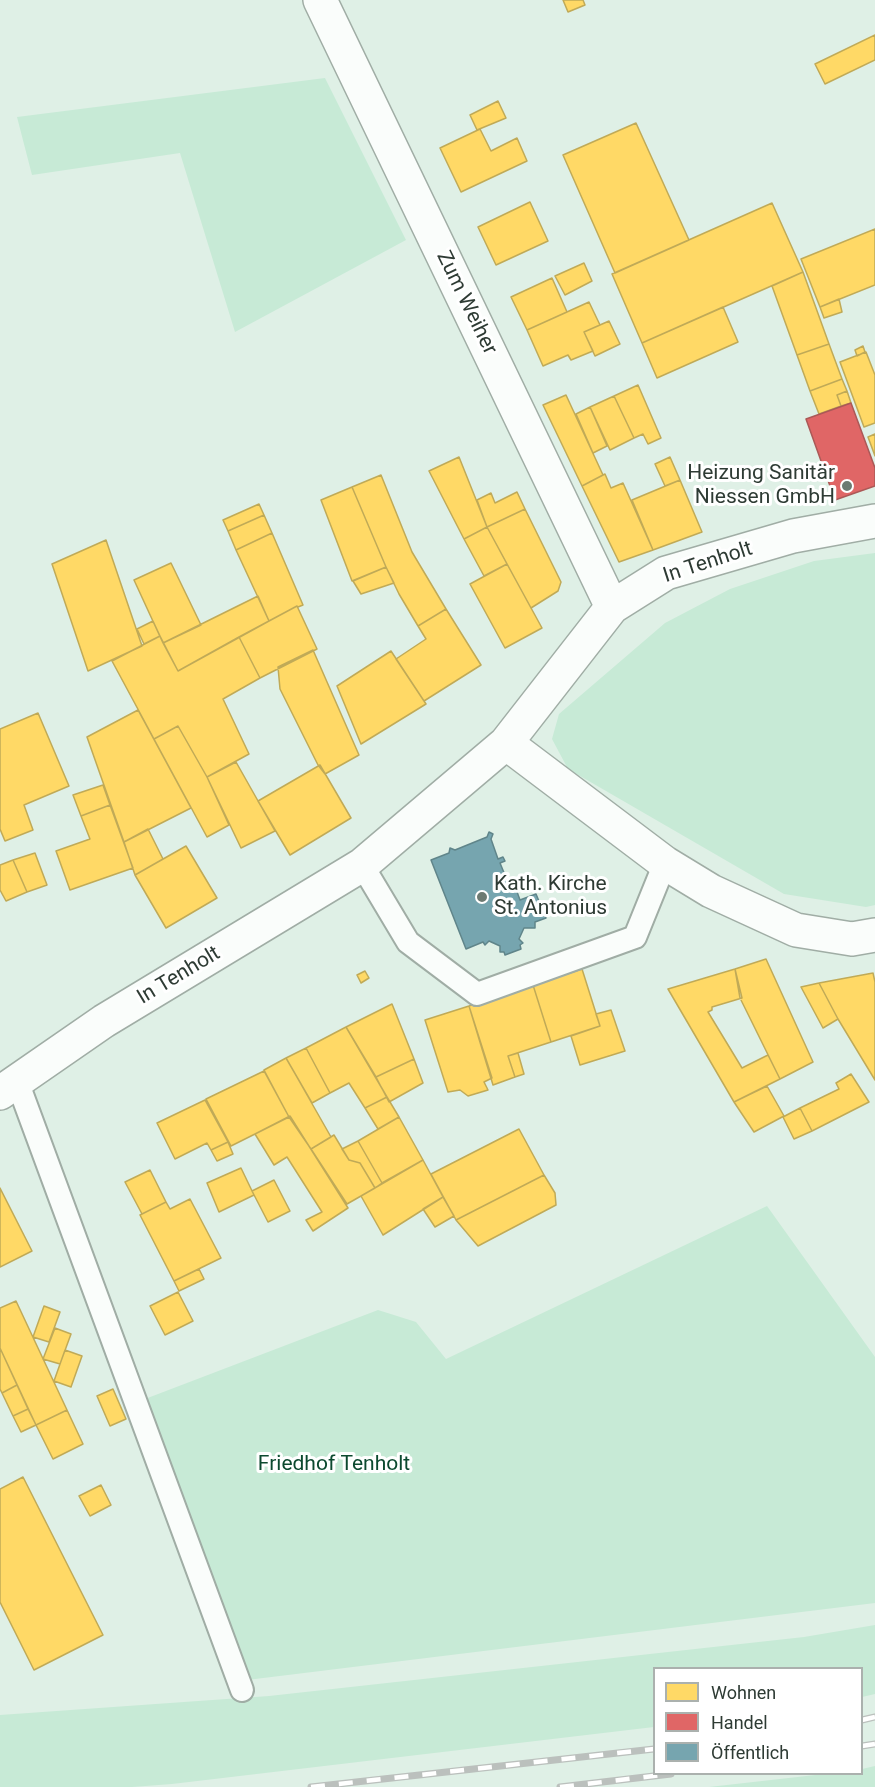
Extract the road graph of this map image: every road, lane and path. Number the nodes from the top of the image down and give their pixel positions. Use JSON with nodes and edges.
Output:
{"nodes":[{"id":1,"x":320,"y":0,"type":"edge"},
{"id":2,"x":875,"y":521,"type":"edge"},
{"id":3,"x":612,"y":607,"type":"junction"},
{"id":4,"x":506,"y":743,"type":"junction"},
{"id":5,"x":665,"y":863,"type":"junction"},
{"id":6,"x":362,"y":865,"type":"junction"},
{"id":7,"x":875,"y":935,"type":"edge"},
{"id":8,"x":8,"y":1087,"type":"edge"},
{"id":9,"x":242,"y":1690,"type":"dead end"}],
"edges":[{"from":1,"to":3,"type":"street","name":"Zum Weiher"},
{"from":2,"to":3,"type":"street","name":"In Tenholt"},
{"from":3,"to":4,"type":"street","name":"In Tenholt"},
{"from":4,"to":5,"type":"street"},
{"from":4,"to":6,"type":"street","name":"In Tenholt"},
{"from":5,"to":6,"type":"lane"},
{"from":5,"to":7,"type":"street"},
{"from":6,"to":8,"type":"street","name":"In Tenholt"},
{"from":8,"to":9,"type":"lane"}]}
